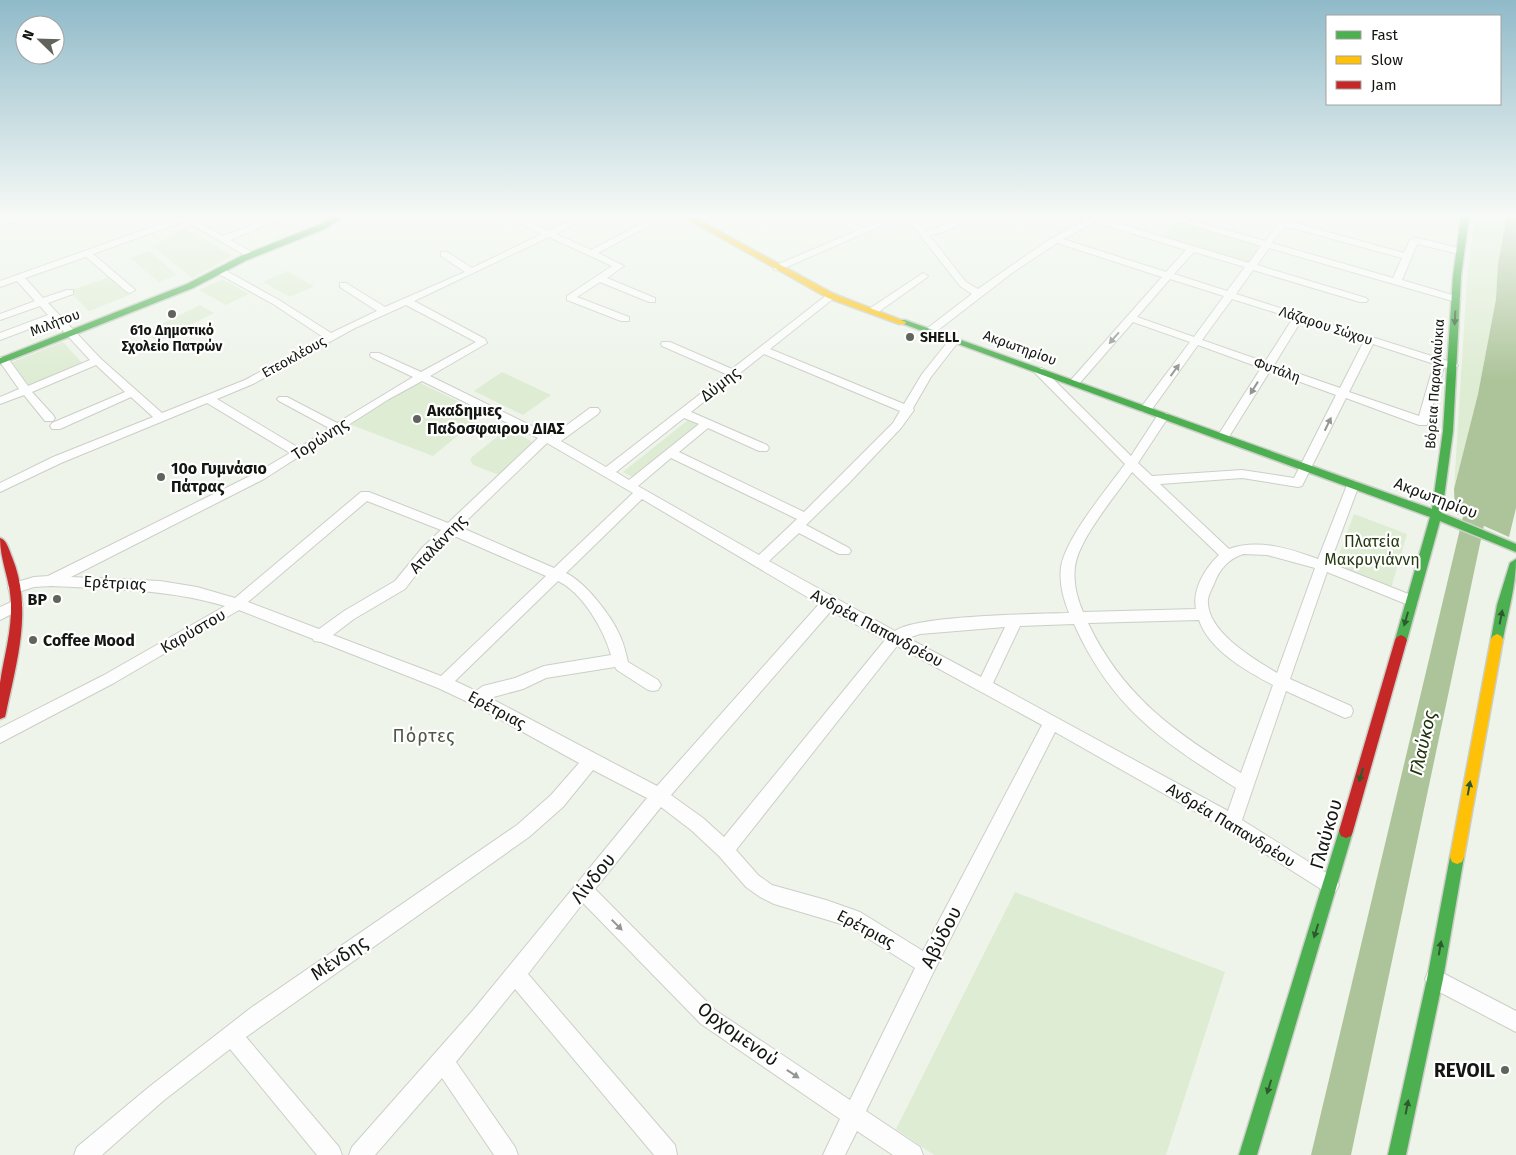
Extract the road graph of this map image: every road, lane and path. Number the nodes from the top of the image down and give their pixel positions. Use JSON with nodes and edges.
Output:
{"nodes":[{"id":1,"x":39,"y":271,"type":"edge"},
{"id":2,"x":108,"y":271,"type":"edge"},
{"id":3,"x":220,"y":271,"type":"joint"},
{"id":4,"x":612,"y":271,"type":"edge"},
{"id":5,"x":783,"y":271,"type":"edge"},
{"id":6,"x":953,"y":271,"type":"edge"},
{"id":7,"x":1012,"y":271,"type":"edge"},
{"id":8,"x":1152,"y":271,"type":"edge"},
{"id":9,"x":1172,"y":271,"type":"edge"},
{"id":10,"x":1248,"y":271,"type":"edge"},
{"id":11,"x":1268,"y":271,"type":"edge"},
{"id":12,"x":1354,"y":271,"type":"edge"},
{"id":13,"x":1401,"y":271,"type":"edge"},
{"id":14,"x":1458,"y":271,"type":"edge"},
{"id":15,"x":472,"y":272,"type":"edge"},
{"id":16,"x":923,"y":276,"type":"dead end"},
{"id":17,"x":1168,"y":276,"type":"junction"},
{"id":18,"x":19,"y":278,"type":"junction"},
{"id":19,"x":600,"y":279,"type":"junction"},
{"id":20,"x":1396,"y":283,"type":"junction"},
{"id":21,"x":0,"y":284,"type":"edge"},
{"id":22,"x":343,"y":285,"type":"dead end"},
{"id":23,"x":130,"y":290,"type":"dead end"},
{"id":24,"x":70,"y":292,"type":"dead end"},
{"id":25,"x":979,"y":294,"type":"junction"},
{"id":26,"x":1230,"y":295,"type":"junction"},
{"id":27,"x":831,"y":296,"type":"junction"},
{"id":28,"x":1456,"y":299,"type":"junction"},
{"id":29,"x":652,"y":300,"type":"dead end"},
{"id":30,"x":1363,"y":300,"type":"dead end"},
{"id":31,"x":406,"y":301,"type":"junction"},
{"id":32,"x":41,"y":302,"type":"junction"},
{"id":33,"x":385,"y":310,"type":"junction"},
{"id":34,"x":873,"y":312,"type":"junction"},
{"id":35,"x":1,"y":314,"type":"edge"},
{"id":36,"x":55,"y":316,"type":"junction"},
{"id":37,"x":1299,"y":317,"type":"junction"},
{"id":38,"x":1131,"y":318,"type":"junction"},
{"id":39,"x":625,"y":320,"type":"dead end"},
{"id":40,"x":929,"y":332,"type":"junction"},
{"id":41,"x":72,"y":333,"type":"junction"},
{"id":42,"x":0,"y":337,"type":"edge"},
{"id":43,"x":330,"y":337,"type":"junction"},
{"id":44,"x":954,"y":340,"type":"junction"},
{"id":45,"x":1370,"y":340,"type":"junction"},
{"id":46,"x":1196,"y":341,"type":"junction"},
{"id":47,"x":666,"y":344,"type":"dead end"},
{"id":48,"x":763,"y":350,"type":"junction"},
{"id":49,"x":375,"y":354,"type":"dead end"},
{"id":50,"x":1,"y":360,"type":"edge"},
{"id":51,"x":97,"y":361,"type":"junction"},
{"id":52,"x":1440,"y":362,"type":"junction"},
{"id":53,"x":1268,"y":366,"type":"junction"},
{"id":54,"x":1453,"y":366,"type":"junction"},
{"id":55,"x":1038,"y":370,"type":"junction"},
{"id":56,"x":733,"y":374,"type":"junction"},
{"id":57,"x":421,"y":376,"type":"junction"},
{"id":58,"x":1074,"y":383,"type":"junction"},
{"id":59,"x":26,"y":390,"type":"junction"},
{"id":60,"x":131,"y":393,"type":"junction"},
{"id":61,"x":1344,"y":393,"type":"junction"},
{"id":62,"x":209,"y":399,"type":"junction"},
{"id":63,"x":283,"y":399,"type":"dead end"},
{"id":64,"x":0,"y":401,"type":"edge"},
{"id":65,"x":1146,"y":409,"type":"junction"},
{"id":66,"x":908,"y":410,"type":"junction"},
{"id":67,"x":594,"y":411,"type":"dead end"},
{"id":68,"x":684,"y":412,"type":"junction"},
{"id":69,"x":1163,"y":416,"type":"junction"},
{"id":70,"x":160,"y":418,"type":"junction"},
{"id":71,"x":707,"y":423,"type":"junction"},
{"id":72,"x":337,"y":428,"type":"junction"},
{"id":73,"x":1223,"y":437,"type":"junction"},
{"id":74,"x":550,"y":439,"type":"junction"},
{"id":75,"x":763,"y":448,"type":"dead end"},
{"id":76,"x":299,"y":453,"type":"junction"},
{"id":77,"x":670,"y":453,"type":"junction"},
{"id":78,"x":1132,"y":464,"type":"junction"},
{"id":79,"x":1307,"y":468,"type":"junction"},
{"id":80,"x":608,"y":472,"type":"junction"},
{"id":81,"x":1149,"y":481,"type":"junction"},
{"id":82,"x":1353,"y":485,"type":"junction"},
{"id":83,"x":0,"y":488,"type":"edge"},
{"id":84,"x":636,"y":489,"type":"junction"},
{"id":85,"x":1435,"y":518,"type":"junction"},
{"id":86,"x":802,"y":522,"type":"junction"},
{"id":87,"x":450,"y":530,"type":"junction"},
{"id":88,"x":0,"y":542,"type":"edge"},
{"id":89,"x":1508,"y":547,"type":"edge"},
{"id":90,"x":844,"y":551,"type":"dead end"},
{"id":91,"x":1227,"y":554,"type":"junction"},
{"id":92,"x":1516,"y":556,"type":"edge"},
{"id":93,"x":760,"y":562,"type":"junction"},
{"id":94,"x":1516,"y":563,"type":"edge"},
{"id":95,"x":1322,"y":566,"type":"junction"},
{"id":96,"x":556,"y":574,"type":"junction"},
{"id":97,"x":51,"y":580,"type":"junction"},
{"id":98,"x":16,"y":588,"type":"junction"},
{"id":99,"x":1411,"y":601,"type":"junction"},
{"id":100,"x":830,"y":603,"type":"junction"},
{"id":101,"x":238,"y":604,"type":"junction"},
{"id":102,"x":16,"y":605,"type":"junction"},
{"id":103,"x":0,"y":614,"type":"edge"},
{"id":104,"x":1204,"y":614,"type":"junction"},
{"id":105,"x":1078,"y":618,"type":"junction"},
{"id":106,"x":1015,"y":620,"type":"junction"},
{"id":107,"x":319,"y":637,"type":"junction"},
{"id":108,"x":895,"y":638,"type":"junction"},
{"id":109,"x":6,"y":648,"type":"edge"},
{"id":110,"x":619,"y":660,"type":"junction"},
{"id":111,"x":443,"y":683,"type":"junction"},
{"id":112,"x":1283,"y":683,"type":"junction"},
{"id":113,"x":653,"y":685,"type":"dead end"},
{"id":114,"x":985,"y":685,"type":"junction"},
{"id":115,"x":477,"y":699,"type":"junction"},
{"id":116,"x":1345,"y":711,"type":"dead end"},
{"id":117,"x":0,"y":713,"type":"edge"},
{"id":118,"x":1052,"y":722,"type":"junction"},
{"id":119,"x":0,"y":736,"type":"edge"},
{"id":120,"x":590,"y":761,"type":"junction"},
{"id":121,"x":1246,"y":785,"type":"junction"},
{"id":122,"x":659,"y":796,"type":"junction"},
{"id":123,"x":1232,"y":823,"type":"junction"},
{"id":124,"x":725,"y":850,"type":"junction"},
{"id":125,"x":1330,"y":885,"type":"junction"},
{"id":126,"x":583,"y":890,"type":"junction"},
{"id":127,"x":927,"y":964,"type":"junction"},
{"id":128,"x":515,"y":974,"type":"junction"},
{"id":129,"x":1434,"y":979,"type":"junction"},
{"id":130,"x":1516,"y":1022,"type":"edge"},
{"id":131,"x":231,"y":1035,"type":"junction"},
{"id":132,"x":443,"y":1061,"type":"junction"},
{"id":133,"x":854,"y":1115,"type":"junction"},
{"id":134,"x":667,"y":1153,"type":"dead end"},
{"id":135,"x":85,"y":1155,"type":"edge"},
{"id":136,"x":331,"y":1155,"type":"edge"},
{"id":137,"x":360,"y":1155,"type":"edge"},
{"id":138,"x":507,"y":1155,"type":"edge"},
{"id":139,"x":834,"y":1155,"type":"edge"},
{"id":140,"x":912,"y":1155,"type":"edge"},
{"id":141,"x":1248,"y":1155,"type":"edge"},
{"id":142,"x":1397,"y":1155,"type":"edge"}],
"edges":[{"from":1,"to":18,"type":"street"},
{"from":2,"to":23,"type":"street"},
{"from":3,"to":41,"type":"main road","name":"Μιλήτου"},
{"from":3,"to":43,"type":"street"},
{"from":4,"to":19,"type":"street"},
{"from":5,"to":27,"type":"main road","name":"Ακρωτηρίου"},
{"from":6,"to":25,"type":"street"},
{"from":7,"to":25,"type":"street"},
{"from":8,"to":17,"type":"street","name":"Λάζαρου Σώχου"},
{"from":9,"to":17,"type":"street"},
{"from":10,"to":26,"type":"street"},
{"from":11,"to":30,"type":"street"},
{"from":12,"to":20,"type":"street"},
{"from":13,"to":20,"type":"street"},
{"from":14,"to":28,"type":"main road","name":"Βόρεια Παραγλαύκια"},
{"from":15,"to":31,"type":"street","name":"Ετεοκλέους"},
{"from":16,"to":34,"type":"street"},
{"from":17,"to":26,"type":"street","name":"Λάζαρου Σώχου"},
{"from":17,"to":38,"type":"street"},
{"from":18,"to":21,"type":"street"},
{"from":18,"to":32,"type":"street"},
{"from":19,"to":29,"type":"street"},
{"from":19,"to":39,"type":"street"},
{"from":20,"to":28,"type":"street"},
{"from":22,"to":33,"type":"street"},
{"from":24,"to":32,"type":"street"},
{"from":25,"to":40,"type":"street"},
{"from":26,"to":37,"type":"street","name":"Λάζαρου Σώχου"},
{"from":26,"to":46,"type":"street"},
{"from":27,"to":34,"type":"main road","name":"Ακρωτηρίου"},
{"from":27,"to":48,"type":"street","name":"Δύμης"},
{"from":28,"to":54,"type":"main road","name":"Βόρεια Παραγλαύκια","one_way":true},
{"from":31,"to":33,"type":"street","name":"Ετεοκλέους"},
{"from":31,"to":57,"type":"street","name":"Τορώνης"},
{"from":32,"to":35,"type":"street"},
{"from":32,"to":36,"type":"street"},
{"from":33,"to":43,"type":"street","name":"Ετεοκλέους"},
{"from":34,"to":40,"type":"main road","name":"Ακρωτηρίου"},
{"from":36,"to":41,"type":"street"},
{"from":36,"to":42,"type":"street"},
{"from":37,"to":45,"type":"street","name":"Λάζαρου Σώχου"},
{"from":37,"to":53,"type":"street"},
{"from":38,"to":46,"type":"street","name":"Φυτάλη"},
{"from":38,"to":58,"type":"street","one_way":true},
{"from":40,"to":44,"type":"main road","name":"Ακρωτηρίου"},
{"from":41,"to":50,"type":"main road","name":"Μιλήτου"},
{"from":41,"to":51,"type":"street"},
{"from":43,"to":62,"type":"street","name":"Ετεοκλέους"},
{"from":44,"to":55,"type":"main road","name":"Ακρωτηρίου"},
{"from":44,"to":66,"type":"street"},
{"from":45,"to":52,"type":"street","name":"Λάζαρου Σώχου"},
{"from":45,"to":61,"type":"street"},
{"from":46,"to":53,"type":"street","name":"Φυτάλη"},
{"from":65,"to":46,"type":"street","one_way":true},
{"from":47,"to":56,"type":"street"},
{"from":48,"to":56,"type":"street","name":"Δύμης"},
{"from":48,"to":66,"type":"street"},
{"from":49,"to":57,"type":"street","name":"Ανδρέα Παπανδρέου"},
{"from":50,"to":59,"type":"street"},
{"from":51,"to":59,"type":"street"},
{"from":51,"to":60,"type":"street"},
{"from":52,"to":54,"type":"street","name":"Λάζαρου Σώχου"},
{"from":52,"to":61,"type":"street","name":"Φυτάλη"},
{"from":53,"to":61,"type":"street","name":"Φυτάλη"},
{"from":53,"to":73,"type":"street","one_way":true},
{"from":54,"to":85,"type":"main road","name":"Βόρεια Παραγλαύκια"},
{"from":55,"to":58,"type":"main road","name":"Ακρωτηρίου"},
{"from":55,"to":78,"type":"street"},
{"from":56,"to":68,"type":"street","name":"Δύμης"},
{"from":57,"to":72,"type":"street","name":"Τορώνης"},
{"from":57,"to":74,"type":"street","name":"Ανδρέα Παπανδρέου"},
{"from":58,"to":65,"type":"main road","name":"Ακρωτηρίου"},
{"from":59,"to":60,"type":"street"},
{"from":59,"to":64,"type":"street"},
{"from":60,"to":70,"type":"street"},
{"from":79,"to":61,"type":"street","one_way":true},
{"from":62,"to":70,"type":"street","name":"Ετεοκλέους"},
{"from":62,"to":76,"type":"street"},
{"from":63,"to":72,"type":"street"},
{"from":65,"to":69,"type":"main road","name":"Ακρωτηρίου"},
{"from":66,"to":86,"type":"street"},
{"from":67,"to":74,"type":"street","name":"Αταλάντης"},
{"from":68,"to":71,"type":"street"},
{"from":68,"to":80,"type":"street","name":"Δύμης"},
{"from":69,"to":73,"type":"main road","name":"Ακρωτηρίου"},
{"from":69,"to":78,"type":"street"},
{"from":70,"to":83,"type":"street","name":"Ετεοκλέους"},
{"from":71,"to":75,"type":"street"},
{"from":71,"to":77,"type":"street"},
{"from":72,"to":76,"type":"street","name":"Τορώνης"},
{"from":73,"to":79,"type":"main road","name":"Ακρωτηρίου"},
{"from":74,"to":80,"type":"street","name":"Ανδρέα Παπανδρέου"},
{"from":74,"to":87,"type":"street","name":"Αταλάντης"},
{"from":76,"to":97,"type":"street","name":"Τορώνης"},
{"from":77,"to":84,"type":"street"},
{"from":77,"to":86,"type":"street"},
{"from":78,"to":81,"type":"street"},
{"from":78,"to":105,"type":"street"},
{"from":79,"to":81,"type":"street"},
{"from":79,"to":82,"type":"main road","name":"Ακρωτηρίου"},
{"from":80,"to":84,"type":"street","name":"Ανδρέα Παπανδρέου"},
{"from":81,"to":91,"type":"street"},
{"from":82,"to":85,"type":"main road","name":"Ακρωτηρίου"},
{"from":82,"to":95,"type":"street"},
{"from":84,"to":93,"type":"street","name":"Ανδρέα Παπανδρέου"},
{"from":84,"to":96,"type":"street"},
{"from":85,"to":89,"type":"main road","name":"Ακρωτηρίου"},
{"from":85,"to":99,"type":"main road","name":"Γλαύκου"},
{"from":86,"to":90,"type":"street"},
{"from":86,"to":93,"type":"street"},
{"from":87,"to":96,"type":"street"},
{"from":87,"to":101,"type":"street","name":"Καρύστου"},
{"from":87,"to":107,"type":"street","name":"Αταλάντης"},
{"from":88,"to":98,"type":"main road"},
{"from":89,"to":92,"type":"main road","name":"Ακρωτηρίου"},
{"from":91,"to":95,"type":"street"},
{"from":91,"to":104,"type":"street"},
{"from":93,"to":100,"type":"street","name":"Ανδρέα Παπανδρέου"},
{"from":129,"to":94,"type":"main road","one_way":true},
{"from":95,"to":99,"type":"street"},
{"from":95,"to":112,"type":"street"},
{"from":96,"to":110,"type":"street"},
{"from":96,"to":111,"type":"street"},
{"from":97,"to":98,"type":"street","name":"Ερέτριας"},
{"from":97,"to":101,"type":"street","name":"Ερέτριας"},
{"from":98,"to":102,"type":"main road"},
{"from":99,"to":125,"type":"main road","name":"Γλαύκου","one_way":true},
{"from":100,"to":108,"type":"street","name":"Ανδρέα Παπανδρέου"},
{"from":100,"to":122,"type":"street","name":"Λίνδου"},
{"from":101,"to":107,"type":"street","name":"Ερέτριας"},
{"from":101,"to":119,"type":"street","name":"Καρύστου"},
{"from":102,"to":103,"type":"street"},
{"from":102,"to":109,"type":"main road"},
{"from":104,"to":105,"type":"street"},
{"from":104,"to":112,"type":"street"},
{"from":105,"to":106,"type":"street"},
{"from":105,"to":121,"type":"street"},
{"from":106,"to":108,"type":"street"},
{"from":106,"to":114,"type":"street"},
{"from":107,"to":111,"type":"street","name":"Ερέτριας"},
{"from":108,"to":114,"type":"street","name":"Ανδρέα Παπανδρέου"},
{"from":108,"to":124,"type":"street"},
{"from":109,"to":117,"type":"main road"},
{"from":110,"to":113,"type":"street"},
{"from":110,"to":115,"type":"street"},
{"from":111,"to":115,"type":"street","name":"Ερέτριας"},
{"from":112,"to":116,"type":"street"},
{"from":112,"to":121,"type":"street"},
{"from":114,"to":118,"type":"street","name":"Ανδρέα Παπανδρέου"},
{"from":115,"to":120,"type":"street","name":"Ερέτριας"},
{"from":118,"to":123,"type":"street","name":"Ανδρέα Παπανδρέου"},
{"from":118,"to":127,"type":"street","name":"Αβύδου"},
{"from":120,"to":122,"type":"street","name":"Ερέτριας"},
{"from":120,"to":131,"type":"street","name":"Μένδης"},
{"from":121,"to":123,"type":"street"},
{"from":122,"to":124,"type":"street","name":"Ερέτριας"},
{"from":122,"to":126,"type":"street","name":"Λίνδου"},
{"from":123,"to":125,"type":"street","name":"Ανδρέα Παπανδρέου"},
{"from":124,"to":127,"type":"street","name":"Ερέτριας"},
{"from":125,"to":141,"type":"main road","name":"Γλαύκου","one_way":true},
{"from":126,"to":128,"type":"street","name":"Λίνδου"},
{"from":126,"to":133,"type":"street","name":"Ορχομενού","one_way":true},
{"from":127,"to":133,"type":"street","name":"Αβύδου"},
{"from":128,"to":132,"type":"street","name":"Λίνδου"},
{"from":128,"to":134,"type":"street"},
{"from":129,"to":130,"type":"street"},
{"from":142,"to":129,"type":"main road","one_way":true},
{"from":131,"to":135,"type":"street","name":"Μένδης"},
{"from":131,"to":136,"type":"street"},
{"from":132,"to":137,"type":"street","name":"Λίνδου"},
{"from":132,"to":138,"type":"street"},
{"from":133,"to":139,"type":"street","name":"Αβύδου"},
{"from":133,"to":140,"type":"street","name":"Ορχομενού"}]}
